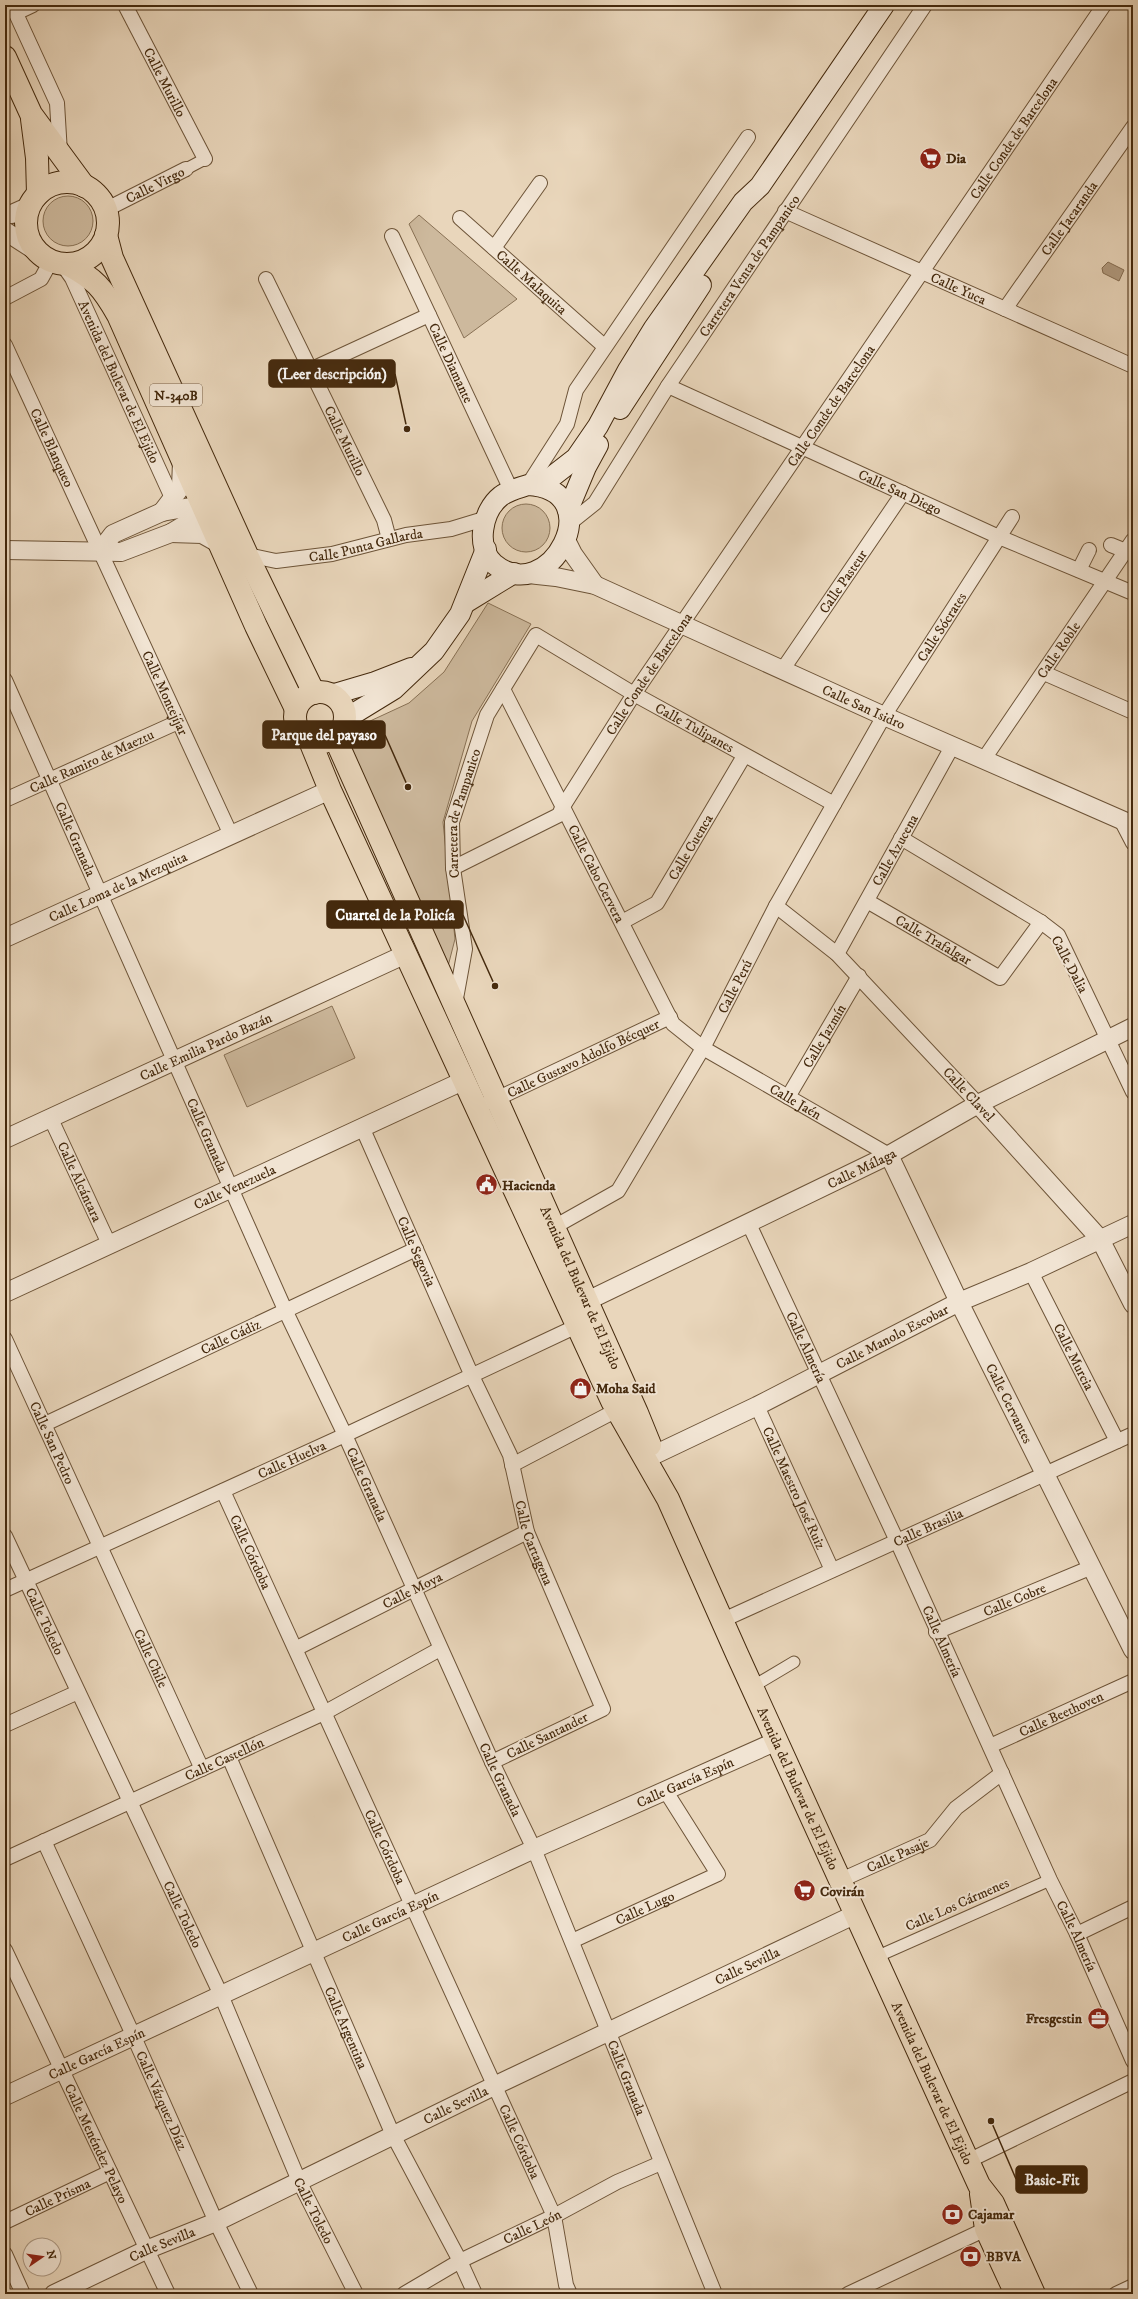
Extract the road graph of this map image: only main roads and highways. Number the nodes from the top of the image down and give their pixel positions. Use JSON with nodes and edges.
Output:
{"nodes":[{"id":1,"x":884,"y":5,"type":"edge"},
{"id":2,"x":5,"y":57,"type":"edge"},
{"id":3,"x":31,"y":114,"type":"junction"},
{"id":4,"x":84,"y":186,"type":"junction"},
{"id":5,"x":760,"y":186,"type":"junction"},
{"id":6,"x":34,"y":200,"type":"junction"},
{"id":7,"x":106,"y":235,"type":"junction"},
{"id":8,"x":54,"y":260,"type":"junction"},
{"id":9,"x":526,"y":487,"type":"junction"},
{"id":10,"x":568,"y":524,"type":"junction"},
{"id":11,"x":486,"y":549,"type":"junction"},
{"id":12,"x":521,"y":574,"type":"junction"},
{"id":13,"x":465,"y":603,"type":"junction"},
{"id":14,"x":418,"y":665,"type":"junction"},
{"id":15,"x":323,"y":694,"type":"junction"},
{"id":16,"x":296,"y":709,"type":"junction"},
{"id":17,"x":340,"y":728,"type":"junction"},
{"id":18,"x":310,"y":741,"type":"junction"},
{"id":19,"x":487,"y":1103,"type":"junction"},
{"id":20,"x":668,"y":1499,"type":"junction"},
{"id":21,"x":979,"y":2185,"type":"junction"},
{"id":22,"x":1026,"y":2290,"type":"edge"}],
"edges":[{"from":1,"to":5,"type":"main road","name":"Carretera Venta de Pampanico"},
{"from":2,"to":3,"type":"main road","number":"N-340B"},
{"from":3,"to":4,"type":"main road","number":"N-340B"},
{"from":3,"to":6,"type":"main road","number":"N-340B"},
{"from":4,"to":6,"type":"main road"},
{"from":4,"to":7,"type":"main road","number":"N-340B"},
{"from":5,"to":9,"type":"main road","name":"Carretera Venta de Pampanico"},
{"from":5,"to":10,"type":"main road","name":"Carretera Venta de Pampanico"},
{"from":6,"to":8,"type":"main road","number":"N-340B"},
{"from":7,"to":8,"type":"main road"},
{"from":7,"to":15,"type":"main road","name":"Avenida del Bulevar de El Ejido","number":"N-340B"},
{"from":8,"to":16,"type":"main road","name":"Avenida del Bulevar de El Ejido","number":"N-340B"},
{"from":9,"to":10,"type":"main road"},
{"from":9,"to":11,"type":"main road"},
{"from":10,"to":12,"type":"main road"},
{"from":11,"to":12,"type":"main road"},
{"from":11,"to":13,"type":"main road"},
{"from":12,"to":13,"type":"main road"},
{"from":13,"to":14,"type":"main road"},
{"from":14,"to":15,"type":"main road"},
{"from":14,"to":17,"type":"main road"},
{"from":15,"to":16,"type":"main road"},
{"from":15,"to":17,"type":"main road","name":"Avenida del Bulevar de El Ejido"},
{"from":16,"to":18,"type":"main road","name":"Avenida del Bulevar de El Ejido"},
{"from":17,"to":18,"type":"main road"},
{"from":17,"to":19,"type":"main road","name":"Avenida del Bulevar de El Ejido"},
{"from":18,"to":19,"type":"main road","name":"Avenida del Bulevar de El Ejido"},
{"from":19,"to":20,"type":"main road","name":"Avenida del Bulevar de El Ejido"},
{"from":19,"to":20,"type":"main road","name":"Avenida del Bulevar de El Ejido"},
{"from":20,"to":21,"type":"main road","name":"Avenida del Bulevar de El Ejido"},
{"from":21,"to":22,"type":"main road","name":"Avenida del Bulevar de El Ejido"},
{"from":21,"to":22,"type":"main road","name":"Avenida del Bulevar de El Ejido"}]}
